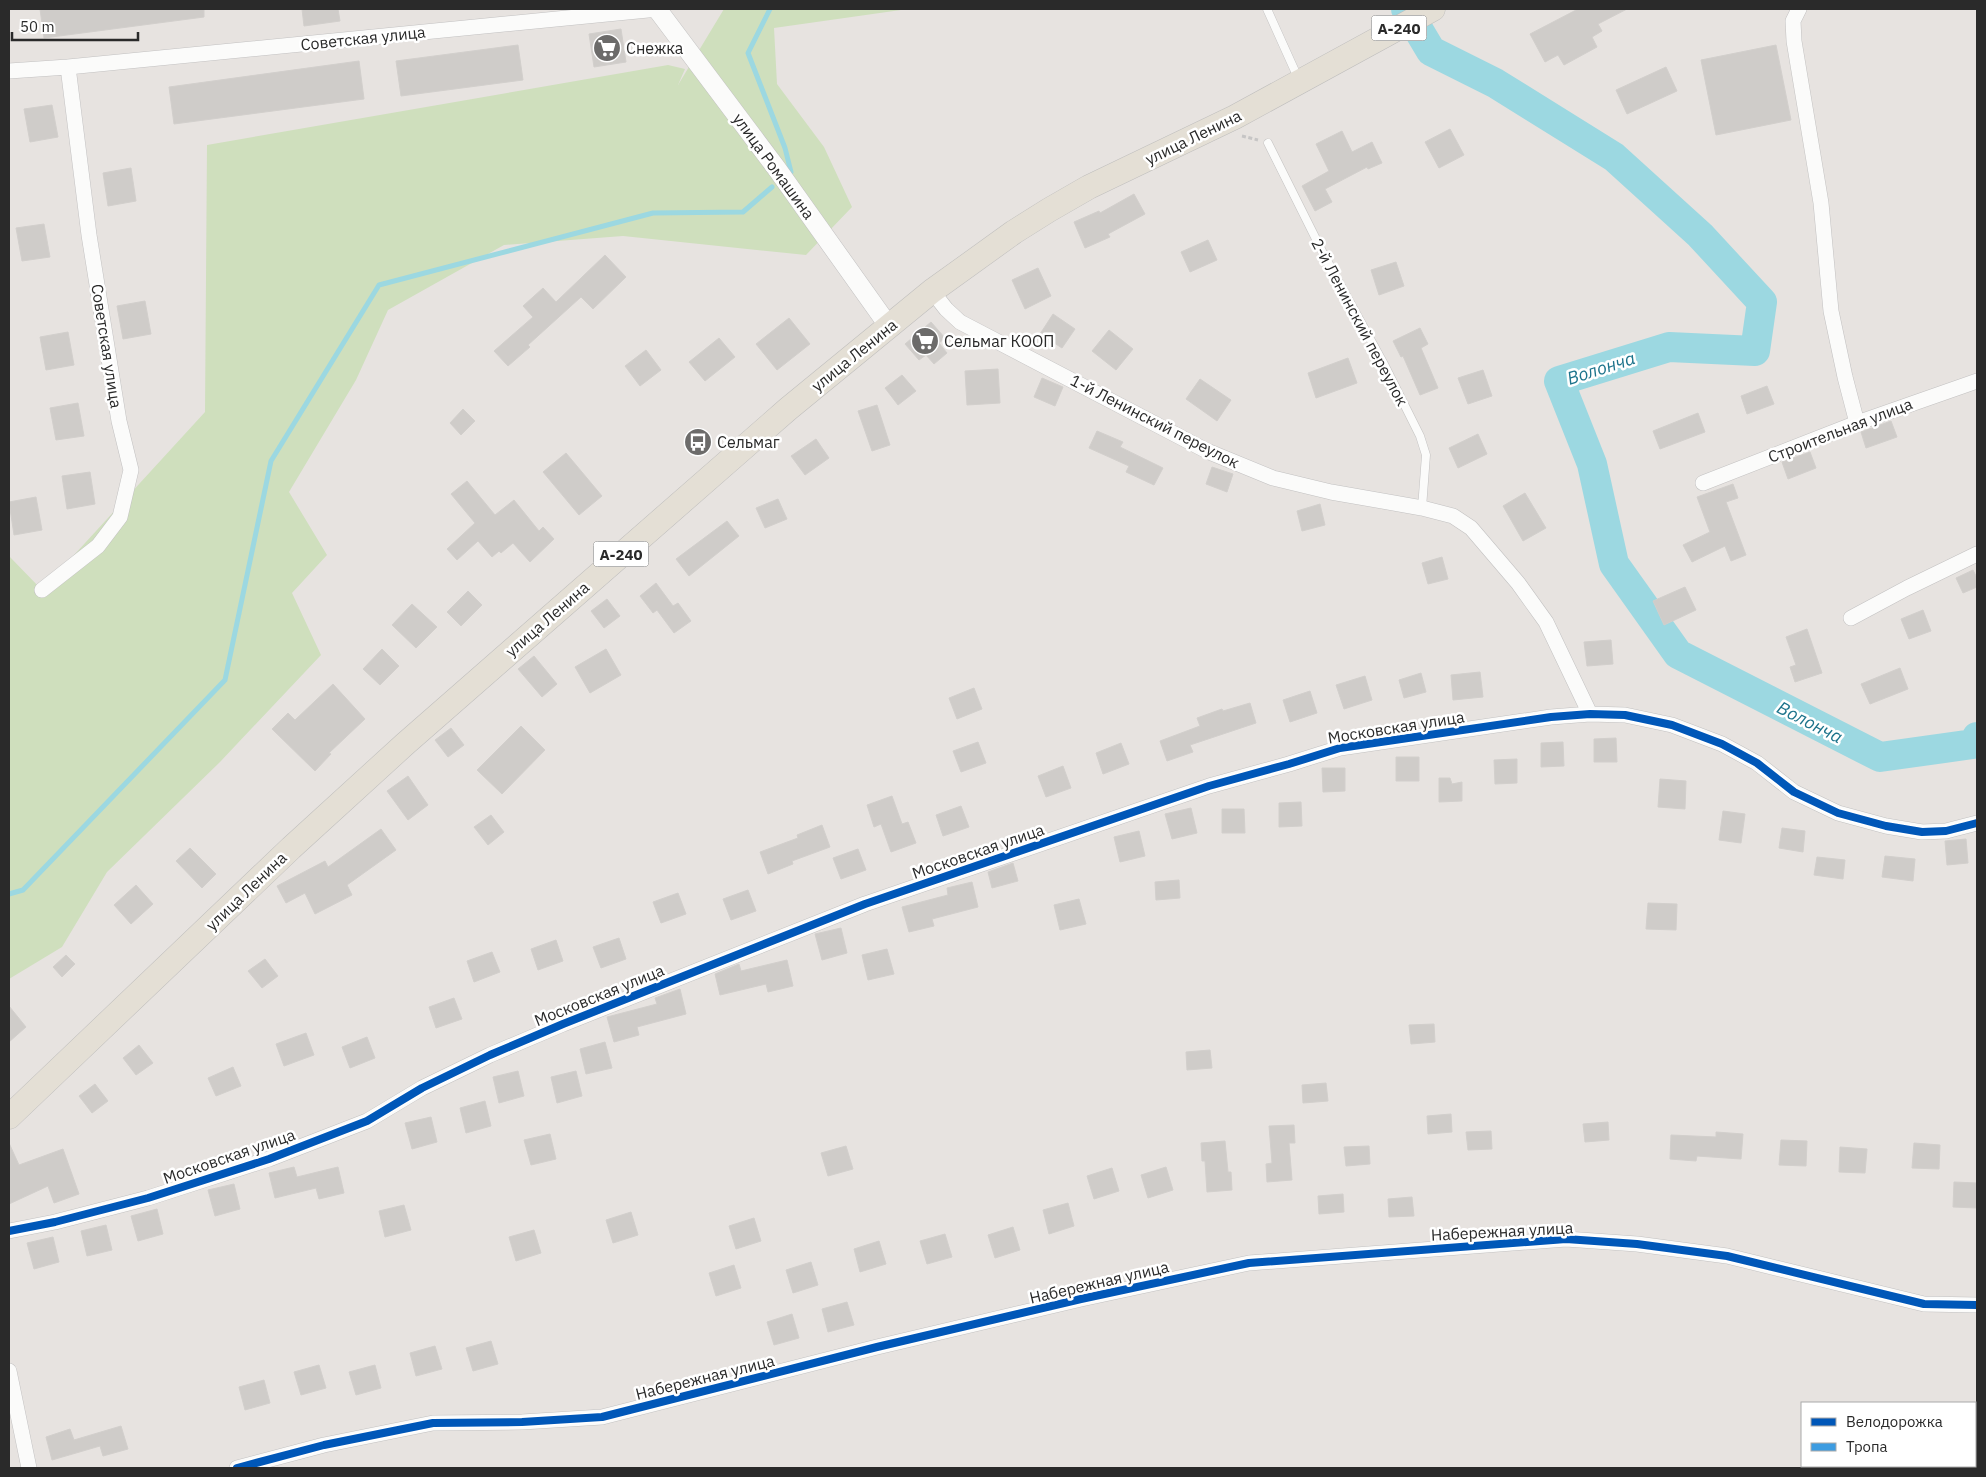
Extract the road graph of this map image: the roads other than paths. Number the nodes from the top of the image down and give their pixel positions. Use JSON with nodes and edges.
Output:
{"nodes":[{"id":1,"x":658,"y":9,"type":"edge"},
{"id":2,"x":1267,"y":9,"type":"edge"},
{"id":3,"x":1433,"y":9,"type":"edge"},
{"id":4,"x":1799,"y":9,"type":"edge"},
{"id":5,"x":68,"y":67,"type":"junction"},
{"id":6,"x":9,"y":71,"type":"edge"},
{"id":7,"x":1300,"y":82,"type":"junction"},
{"id":8,"x":1268,"y":143,"type":"road end"},
{"id":9,"x":932,"y":291,"type":"junction"},
{"id":10,"x":888,"y":325,"type":"junction"},
{"id":11,"x":1977,"y":381,"type":"edge"},
{"id":12,"x":1857,"y":423,"type":"junction"},
{"id":13,"x":1703,"y":483,"type":"dead end"},
{"id":14,"x":1422,"y":508,"type":"junction"},
{"id":15,"x":1977,"y":554,"type":"edge"},
{"id":16,"x":42,"y":590,"type":"dead end"},
{"id":17,"x":1851,"y":618,"type":"dead end"},
{"id":18,"x":1590,"y":714,"type":"junction"},
{"id":19,"x":1977,"y":823,"type":"edge"},
{"id":20,"x":9,"y":1117,"type":"edge"},
{"id":21,"x":9,"y":1231,"type":"edge"},
{"id":22,"x":1977,"y":1305,"type":"edge"},
{"id":23,"x":9,"y":1371,"type":"edge"},
{"id":24,"x":29,"y":1468,"type":"edge"},
{"id":25,"x":237,"y":1468,"type":"edge"}],
"edges":[{"from":1,"to":5,"type":"street","name":"Советская улица"},
{"from":1,"to":10,"type":"street","name":"улица Ромашина"},
{"from":2,"to":7,"type":"lane"},
{"from":3,"to":7,"type":"main road","name":"улица Ленина","number":"А-240"},
{"from":4,"to":12,"type":"street"},
{"from":5,"to":6,"type":"street","name":"Советская улица"},
{"from":5,"to":16,"type":"street","name":"Советская улица"},
{"from":7,"to":9,"type":"main road","name":"улица Ленина","number":"А-240"},
{"from":8,"to":14,"type":"lane","name":"2-й Ленинский переулок"},
{"from":9,"to":10,"type":"main road","name":"улица Ленина","number":"А-240"},
{"from":9,"to":14,"type":"street","name":"1-й Ленинский переулок"},
{"from":10,"to":20,"type":"main road","name":"улица Ленина","number":"А-240"},
{"from":11,"to":12,"type":"street","name":"Строительная улица"},
{"from":12,"to":13,"type":"street","name":"Строительная улица"},
{"from":14,"to":18,"type":"street","name":"1-й Ленинский переулок"},
{"from":15,"to":17,"type":"street"},
{"from":18,"to":19,"type":"street","name":"Московская улица"},
{"from":18,"to":21,"type":"street","name":"Московская улица"},
{"from":22,"to":25,"type":"street","name":"Набережная улица"},
{"from":23,"to":24,"type":"street"}]}
